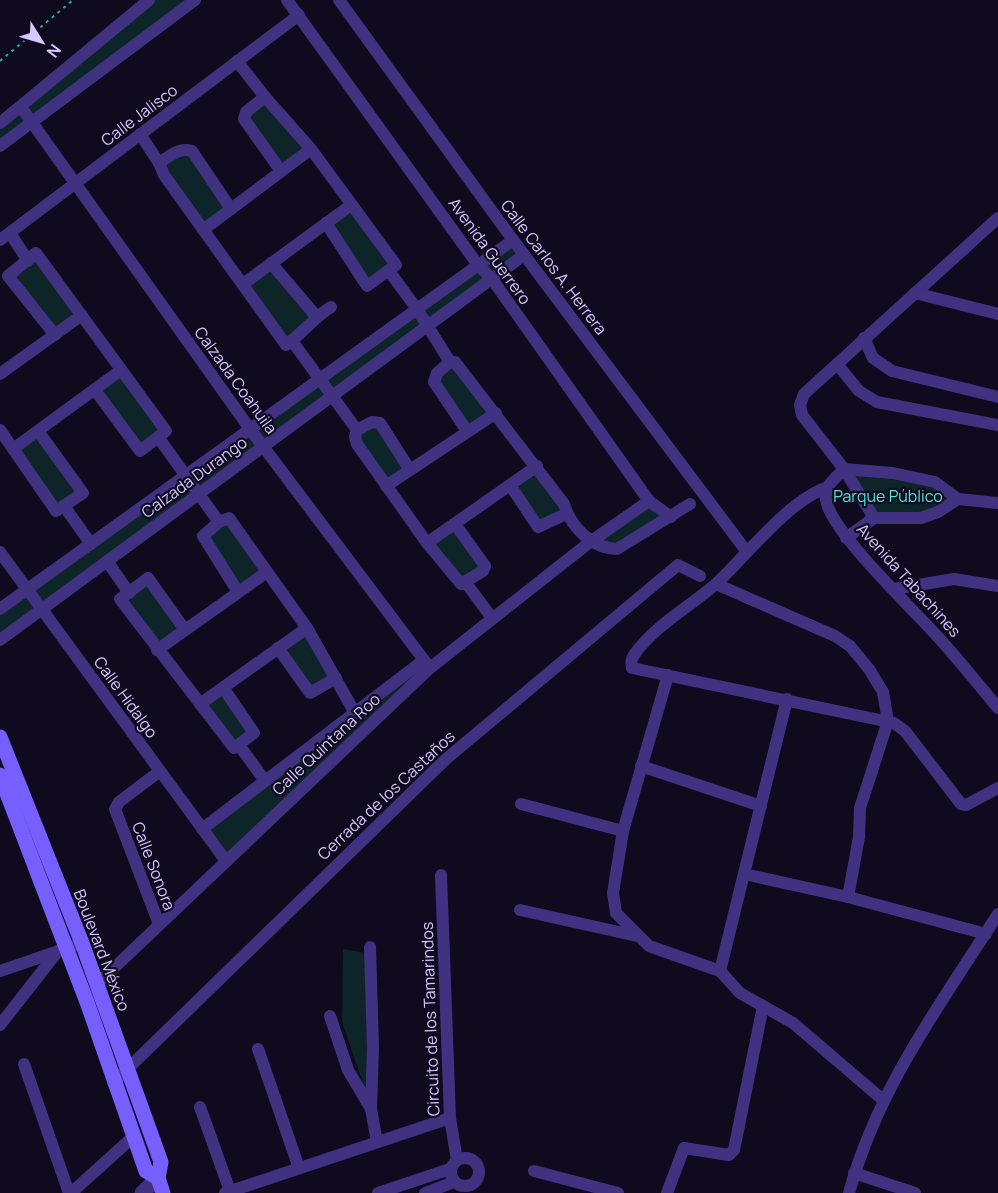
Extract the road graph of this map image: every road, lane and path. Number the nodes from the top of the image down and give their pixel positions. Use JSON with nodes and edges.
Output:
{"nodes":[{"id":1,"x":73,"y":0,"type":"edge"},
{"id":2,"x":149,"y":0,"type":"edge"},
{"id":3,"x":195,"y":0,"type":"edge"},
{"id":4,"x":287,"y":0,"type":"edge"},
{"id":5,"x":339,"y":0,"type":"edge"},
{"id":6,"x":298,"y":15,"type":"junction"},
{"id":7,"x":0,"y":61,"type":"edge"},
{"id":8,"x":237,"y":61,"type":"junction"},
{"id":9,"x":265,"y":97,"type":"junction"},
{"id":10,"x":21,"y":107,"type":"junction"},
{"id":11,"x":0,"y":123,"type":"edge"},
{"id":12,"x":32,"y":124,"type":"junction"},
{"id":13,"x":140,"y":134,"type":"junction"},
{"id":14,"x":0,"y":146,"type":"edge"},
{"id":15,"x":311,"y":149,"type":"junction"},
{"id":16,"x":159,"y":163,"type":"junction"},
{"id":17,"x":281,"y":171,"type":"junction"},
{"id":18,"x":75,"y":184,"type":"junction"},
{"id":19,"x":351,"y":205,"type":"junction"},
{"id":20,"x":231,"y":209,"type":"junction"},
{"id":21,"x":998,"y":218,"type":"edge"},
{"id":22,"x":326,"y":223,"type":"junction"},
{"id":23,"x":203,"y":230,"type":"junction"},
{"id":24,"x":5,"y":237,"type":"edge"},
{"id":25,"x":513,"y":240,"type":"junction"},
{"id":26,"x":524,"y":255,"type":"junction"},
{"id":27,"x":28,"y":261,"type":"junction"},
{"id":28,"x":271,"y":263,"type":"junction"},
{"id":29,"x":478,"y":265,"type":"junction"},
{"id":30,"x":389,"y":271,"type":"junction"},
{"id":31,"x":492,"y":279,"type":"junction"},
{"id":32,"x":243,"y":284,"type":"junction"},
{"id":33,"x":915,"y":293,"type":"junction"},
{"id":34,"x":331,"y":307,"type":"dead end"},
{"id":35,"x":417,"y":309,"type":"junction"},
{"id":36,"x":998,"y":314,"type":"edge"},
{"id":37,"x":82,"y":315,"type":"junction"},
{"id":38,"x":316,"y":316,"type":"junction"},
{"id":39,"x":428,"y":326,"type":"junction"},
{"id":40,"x":55,"y":335,"type":"junction"},
{"id":41,"x":864,"y":338,"type":"junction"},
{"id":42,"x":292,"y":341,"type":"junction"},
{"id":43,"x":450,"y":362,"type":"junction"},
{"id":44,"x":837,"y":364,"type":"junction"},
{"id":45,"x":121,"y":370,"type":"junction"},
{"id":46,"x":0,"y":374,"type":"edge"},
{"id":47,"x":321,"y":378,"type":"junction"},
{"id":48,"x":94,"y":390,"type":"junction"},
{"id":49,"x":332,"y":396,"type":"junction"},
{"id":50,"x":998,"y":397,"type":"edge"},
{"id":51,"x":496,"y":412,"type":"junction"},
{"id":52,"x":998,"y":425,"type":"edge"},
{"id":53,"x":250,"y":429,"type":"junction"},
{"id":54,"x":0,"y":430,"type":"edge"},
{"id":55,"x":357,"y":430,"type":"junction"},
{"id":56,"x":38,"y":431,"type":"junction"},
{"id":57,"x":467,"y":431,"type":"junction"},
{"id":58,"x":158,"y":437,"type":"junction"},
{"id":59,"x":264,"y":446,"type":"junction"},
{"id":60,"x":13,"y":449,"type":"junction"},
{"id":61,"x":537,"y":466,"type":"junction"},
{"id":62,"x":844,"y":469,"type":"junction"},
{"id":63,"x":410,"y":470,"type":"junction"},
{"id":64,"x":186,"y":475,"type":"junction"},
{"id":65,"x":510,"y":485,"type":"junction"},
{"id":66,"x":386,"y":486,"type":"junction"},
{"id":67,"x":826,"y":488,"type":"junction"},
{"id":68,"x":199,"y":494,"type":"junction"},
{"id":69,"x":958,"y":498,"type":"junction"},
{"id":70,"x":649,"y":501,"type":"junction"},
{"id":71,"x":690,"y":504,"type":"dead end"},
{"id":72,"x":998,"y":504,"type":"edge"},
{"id":73,"x":64,"y":506,"type":"junction"},
{"id":74,"x":566,"y":513,"type":"junction"},
{"id":75,"x":671,"y":517,"type":"junction"},
{"id":76,"x":874,"y":518,"type":"junction"},
{"id":77,"x":219,"y":522,"type":"junction"},
{"id":78,"x":455,"y":524,"type":"junction"},
{"id":79,"x":846,"y":538,"type":"junction"},
{"id":80,"x":590,"y":542,"type":"junction"},
{"id":81,"x":427,"y":543,"type":"junction"},
{"id":82,"x":91,"y":544,"type":"junction"},
{"id":83,"x":0,"y":552,"type":"edge"},
{"id":84,"x":747,"y":552,"type":"junction"},
{"id":85,"x":107,"y":561,"type":"junction"},
{"id":86,"x":267,"y":572,"type":"junction"},
{"id":87,"x":700,"y":576,"type":"dead end"},
{"id":88,"x":466,"y":583,"type":"junction"},
{"id":89,"x":716,"y":584,"type":"junction"},
{"id":90,"x":998,"y":586,"type":"edge"},
{"id":91,"x":28,"y":589,"type":"junction"},
{"id":92,"x":894,"y":589,"type":"junction"},
{"id":93,"x":238,"y":592,"type":"junction"},
{"id":94,"x":129,"y":593,"type":"junction"},
{"id":95,"x":0,"y":609,"type":"edge"},
{"id":96,"x":42,"y":609,"type":"junction"},
{"id":97,"x":492,"y":618,"type":"junction"},
{"id":98,"x":307,"y":628,"type":"junction"},
{"id":99,"x":185,"y":630,"type":"junction"},
{"id":100,"x":0,"y":640,"type":"edge"},
{"id":101,"x":278,"y":648,"type":"junction"},
{"id":102,"x":158,"y":650,"type":"junction"},
{"id":103,"x":427,"y":664,"type":"junction"},
{"id":104,"x":668,"y":675,"type":"junction"},
{"id":105,"x":336,"y":678,"type":"junction"},
{"id":106,"x":224,"y":689,"type":"junction"},
{"id":107,"x":787,"y":699,"type":"junction"},
{"id":108,"x":200,"y":705,"type":"junction"},
{"id":109,"x":998,"y":708,"type":"edge"},
{"id":110,"x":355,"y":713,"type":"junction"},
{"id":111,"x":888,"y":721,"type":"junction"},
{"id":112,"x":0,"y":737,"type":"edge"},
{"id":113,"x":239,"y":745,"type":"junction"},
{"id":114,"x":641,"y":766,"type":"junction"},
{"id":115,"x":160,"y":771,"type":"junction"},
{"id":116,"x":0,"y":775,"type":"edge"},
{"id":117,"x":265,"y":781,"type":"junction"},
{"id":118,"x":998,"y":788,"type":"edge"},
{"id":119,"x":521,"y":804,"type":"dead end"},
{"id":120,"x":761,"y":806,"type":"junction"},
{"id":121,"x":202,"y":829,"type":"junction"},
{"id":122,"x":624,"y":831,"type":"junction"},
{"id":123,"x":226,"y":861,"type":"junction"},
{"id":124,"x":744,"y":874,"type":"junction"},
{"id":125,"x":441,"y":876,"type":"dead end"},
{"id":126,"x":849,"y":897,"type":"junction"},
{"id":127,"x":520,"y":910,"type":"dead end"},
{"id":128,"x":998,"y":914,"type":"edge"},
{"id":129,"x":159,"y":924,"type":"junction"},
{"id":130,"x":986,"y":934,"type":"junction"},
{"id":131,"x":637,"y":936,"type":"junction"},
{"id":132,"x":82,"y":943,"type":"junction"},
{"id":133,"x":370,"y":947,"type":"dead end"},
{"id":134,"x":62,"y":949,"type":"junction"},
{"id":135,"x":0,"y":971,"type":"edge"},
{"id":136,"x":720,"y":971,"type":"junction"},
{"id":137,"x":97,"y":984,"type":"junction"},
{"id":138,"x":763,"y":1006,"type":"junction"},
{"id":139,"x":330,"y":1016,"type":"dead end"},
{"id":140,"x":0,"y":1025,"type":"edge"},
{"id":141,"x":258,"y":1049,"type":"dead end"},
{"id":142,"x":24,"y":1064,"type":"dead end"},
{"id":143,"x":127,"y":1070,"type":"junction"},
{"id":144,"x":113,"y":1083,"type":"junction"},
{"id":145,"x":883,"y":1100,"type":"junction"},
{"id":146,"x":200,"y":1107,"type":"dead end"},
{"id":147,"x":371,"y":1109,"type":"junction"},
{"id":148,"x":450,"y":1118,"type":"junction"},
{"id":149,"x":133,"y":1137,"type":"junction"},
{"id":150,"x":377,"y":1142,"type":"junction"},
{"id":151,"x":454,"y":1165,"type":"junction"},
{"id":152,"x":298,"y":1168,"type":"junction"},
{"id":153,"x":534,"y":1171,"type":"dead end"},
{"id":154,"x":854,"y":1173,"type":"junction"},
{"id":155,"x":158,"y":1178,"type":"junction"},
{"id":156,"x":457,"y":1187,"type":"edge"},
{"id":157,"x":227,"y":1192,"type":"edge"},
{"id":158,"x":70,"y":1193,"type":"edge"},
{"id":159,"x":142,"y":1193,"type":"edge"},
{"id":160,"x":163,"y":1193,"type":"edge"},
{"id":161,"x":378,"y":1193,"type":"edge"},
{"id":162,"x":425,"y":1193,"type":"edge"},
{"id":163,"x":618,"y":1193,"type":"edge"},
{"id":164,"x":667,"y":1193,"type":"edge"},
{"id":165,"x":849,"y":1193,"type":"edge"},
{"id":166,"x":915,"y":1193,"type":"edge"}],
"edges":[{"from":1,"to":7,"type":"path"},
{"from":2,"to":10,"type":"street"},
{"from":3,"to":12,"type":"street"},
{"from":4,"to":6,"type":"street","name":"Avenida Guerrero"},
{"from":5,"to":25,"type":"street","name":"Calle Carlos A. Herrera"},
{"from":6,"to":8,"type":"street","name":"Calle Jalisco"},
{"from":6,"to":29,"type":"street","name":"Avenida Guerrero"},
{"from":8,"to":9,"type":"street"},
{"from":8,"to":13,"type":"street","name":"Calle Jalisco"},
{"from":9,"to":15,"type":"street"},
{"from":9,"to":17,"type":"street"},
{"from":10,"to":11,"type":"street"},
{"from":10,"to":12,"type":"street","name":"Calzada Coahuila"},
{"from":12,"to":14,"type":"street"},
{"from":12,"to":18,"type":"street","name":"Calzada Coahuila"},
{"from":13,"to":16,"type":"street"},
{"from":13,"to":18,"type":"street","name":"Calle Jalisco"},
{"from":15,"to":17,"type":"street"},
{"from":15,"to":19,"type":"street"},
{"from":16,"to":20,"type":"street"},
{"from":16,"to":23,"type":"street"},
{"from":17,"to":20,"type":"street"},
{"from":18,"to":24,"type":"street","name":"Calle Jalisco"},
{"from":18,"to":53,"type":"street","name":"Calzada Coahuila"},
{"from":19,"to":22,"type":"street"},
{"from":19,"to":30,"type":"street"},
{"from":20,"to":23,"type":"street"},
{"from":21,"to":33,"type":"street"},
{"from":22,"to":28,"type":"street"},
{"from":22,"to":30,"type":"street"},
{"from":23,"to":32,"type":"street"},
{"from":24,"to":27,"type":"street"},
{"from":25,"to":26,"type":"street","name":"Calle Carlos A. Herrera"},
{"from":25,"to":29,"type":"street","name":"Calzada Durango"},
{"from":26,"to":31,"type":"street","name":"Calzada Durango"},
{"from":26,"to":84,"type":"street","name":"Calle Carlos A. Herrera"},
{"from":27,"to":37,"type":"street"},
{"from":27,"to":40,"type":"street"},
{"from":28,"to":32,"type":"street"},
{"from":28,"to":38,"type":"street"},
{"from":29,"to":31,"type":"street","name":"Avenida Guerrero"},
{"from":29,"to":35,"type":"street","name":"Calzada Durango"},
{"from":30,"to":35,"type":"street"},
{"from":31,"to":39,"type":"street","name":"Calzada Durango"},
{"from":31,"to":70,"type":"street","name":"Avenida Guerrero"},
{"from":32,"to":42,"type":"street"},
{"from":33,"to":36,"type":"street"},
{"from":33,"to":41,"type":"street"},
{"from":34,"to":38,"type":"street"},
{"from":35,"to":39,"type":"street"},
{"from":35,"to":47,"type":"street","name":"Calzada Durango"},
{"from":37,"to":40,"type":"street"},
{"from":37,"to":45,"type":"street"},
{"from":38,"to":42,"type":"street"},
{"from":39,"to":43,"type":"street"},
{"from":39,"to":49,"type":"street","name":"Calzada Durango"},
{"from":40,"to":46,"type":"street"},
{"from":41,"to":44,"type":"street"},
{"from":41,"to":50,"type":"street"},
{"from":42,"to":47,"type":"street"},
{"from":43,"to":51,"type":"street"},
{"from":43,"to":57,"type":"street"},
{"from":44,"to":52,"type":"street"},
{"from":44,"to":62,"type":"street"},
{"from":45,"to":48,"type":"street"},
{"from":45,"to":58,"type":"street"},
{"from":47,"to":49,"type":"street"},
{"from":47,"to":53,"type":"street","name":"Calzada Durango"},
{"from":48,"to":56,"type":"street"},
{"from":48,"to":58,"type":"street"},
{"from":49,"to":55,"type":"street"},
{"from":49,"to":59,"type":"street","name":"Calzada Durango"},
{"from":51,"to":57,"type":"street"},
{"from":51,"to":61,"type":"street"},
{"from":53,"to":59,"type":"street","name":"Calzada Coahuila"},
{"from":53,"to":64,"type":"street","name":"Calzada Durango"},
{"from":54,"to":60,"type":"street"},
{"from":55,"to":63,"type":"street"},
{"from":55,"to":66,"type":"street"},
{"from":56,"to":60,"type":"street"},
{"from":56,"to":73,"type":"street"},
{"from":57,"to":63,"type":"street"},
{"from":58,"to":64,"type":"street"},
{"from":59,"to":68,"type":"street","name":"Calzada Durango"},
{"from":59,"to":103,"type":"street","name":"Calzada Coahuila"},
{"from":60,"to":73,"type":"street"},
{"from":61,"to":65,"type":"street"},
{"from":61,"to":74,"type":"street"},
{"from":62,"to":67,"type":"street"},
{"from":62,"to":69,"type":"street"},
{"from":62,"to":76,"type":"street"},
{"from":63,"to":66,"type":"street"},
{"from":64,"to":68,"type":"street"},
{"from":64,"to":82,"type":"street","name":"Calzada Durango"},
{"from":65,"to":74,"type":"street"},
{"from":65,"to":78,"type":"street"},
{"from":66,"to":81,"type":"street"},
{"from":67,"to":79,"type":"street","name":"Avenida Tabachines"},
{"from":67,"to":84,"type":"street"},
{"from":68,"to":77,"type":"street"},
{"from":68,"to":85,"type":"street","name":"Calzada Durango"},
{"from":69,"to":72,"type":"street"},
{"from":69,"to":76,"type":"street"},
{"from":70,"to":75,"type":"street","name":"Avenida Guerrero"},
{"from":70,"to":80,"type":"street","name":"Calle Quintana Roo"},
{"from":71,"to":75,"type":"street"},
{"from":73,"to":82,"type":"street"},
{"from":74,"to":80,"type":"street"},
{"from":75,"to":80,"type":"street"},
{"from":76,"to":79,"type":"street"},
{"from":77,"to":86,"type":"street"},
{"from":77,"to":93,"type":"street"},
{"from":78,"to":81,"type":"street"},
{"from":78,"to":88,"type":"street"},
{"from":79,"to":92,"type":"street","name":"Avenida Tabachines"},
{"from":80,"to":97,"type":"street","name":"Calle Quintana Roo"},
{"from":81,"to":88,"type":"street"},
{"from":82,"to":91,"type":"street","name":"Calzada Durango"},
{"from":83,"to":91,"type":"street","name":"Calle Hidalgo"},
{"from":84,"to":89,"type":"street"},
{"from":85,"to":94,"type":"street"},
{"from":85,"to":96,"type":"street","name":"Calzada Durango"},
{"from":86,"to":93,"type":"street"},
{"from":86,"to":98,"type":"street"},
{"from":87,"to":143,"type":"street","name":"Cerrada de los Castaños"},
{"from":88,"to":97,"type":"street"},
{"from":89,"to":104,"type":"street"},
{"from":89,"to":111,"type":"street"},
{"from":90,"to":92,"type":"street"},
{"from":91,"to":95,"type":"street","name":"Calzada Durango"},
{"from":91,"to":96,"type":"street","name":"Calle Hidalgo"},
{"from":92,"to":109,"type":"street","name":"Avenida Tabachines"},
{"from":93,"to":99,"type":"street"},
{"from":94,"to":99,"type":"street"},
{"from":94,"to":102,"type":"street"},
{"from":96,"to":100,"type":"street","name":"Calzada Durango"},
{"from":96,"to":115,"type":"street","name":"Calle Hidalgo"},
{"from":97,"to":103,"type":"street","name":"Calle Quintana Roo"},
{"from":98,"to":101,"type":"street"},
{"from":98,"to":105,"type":"street"},
{"from":99,"to":102,"type":"street"},
{"from":101,"to":105,"type":"street"},
{"from":101,"to":106,"type":"street"},
{"from":102,"to":108,"type":"street"},
{"from":103,"to":110,"type":"street","name":"Calle Quintana Roo"},
{"from":103,"to":123,"type":"street","name":"Calle Quintana Roo"},
{"from":104,"to":107,"type":"street"},
{"from":104,"to":114,"type":"street"},
{"from":105,"to":110,"type":"street"},
{"from":106,"to":108,"type":"street"},
{"from":106,"to":113,"type":"street"},
{"from":107,"to":111,"type":"street"},
{"from":107,"to":120,"type":"street"},
{"from":108,"to":113,"type":"street"},
{"from":110,"to":117,"type":"street","name":"Calle Quintana Roo"},
{"from":111,"to":118,"type":"street"},
{"from":111,"to":126,"type":"street"},
{"from":112,"to":132,"type":"main road","name":"Boulevard México"},
{"from":113,"to":117,"type":"street"},
{"from":114,"to":120,"type":"street"},
{"from":114,"to":122,"type":"street"},
{"from":115,"to":121,"type":"street","name":"Calle Hidalgo"},
{"from":115,"to":129,"type":"street","name":"Calle Sonora"},
{"from":116,"to":134,"type":"main road","name":"Boulevard México"},
{"from":117,"to":121,"type":"street","name":"Calle Quintana Roo"},
{"from":119,"to":122,"type":"street"},
{"from":120,"to":124,"type":"street"},
{"from":121,"to":123,"type":"street","name":"Calle Hidalgo"},
{"from":122,"to":131,"type":"street"},
{"from":123,"to":129,"type":"street","name":"Calle Quintana Roo"},
{"from":124,"to":126,"type":"street"},
{"from":124,"to":136,"type":"street"},
{"from":125,"to":148,"type":"street","name":"Circuito de los Tamarindos"},
{"from":126,"to":130,"type":"street"},
{"from":127,"to":131,"type":"street"},
{"from":128,"to":130,"type":"street"},
{"from":129,"to":137,"type":"street","name":"Calle Quintana Roo"},
{"from":130,"to":145,"type":"street"},
{"from":131,"to":136,"type":"street"},
{"from":132,"to":134,"type":"street"},
{"from":132,"to":137,"type":"main road","name":"Boulevard México"},
{"from":133,"to":147,"type":"street"},
{"from":134,"to":135,"type":"street"},
{"from":134,"to":140,"type":"street"},
{"from":134,"to":144,"type":"main road","name":"Boulevard México"},
{"from":136,"to":138,"type":"street"},
{"from":137,"to":143,"type":"main road","name":"Boulevard México"},
{"from":138,"to":145,"type":"street"},
{"from":138,"to":164,"type":"street"},
{"from":139,"to":147,"type":"street"},
{"from":141,"to":152,"type":"street"},
{"from":142,"to":158,"type":"street"},
{"from":143,"to":144,"type":"street","name":"Cerrada de los Castaños"},
{"from":143,"to":155,"type":"main road","name":"Boulevard México"},
{"from":144,"to":149,"type":"main road","name":"Boulevard México"},
{"from":145,"to":154,"type":"street"},
{"from":146,"to":157,"type":"street"},
{"from":147,"to":150,"type":"street"},
{"from":148,"to":150,"type":"street"},
{"from":148,"to":151,"type":"street","name":"Circuito de los Tamarindos"},
{"from":149,"to":155,"type":"main road","name":"Boulevard México"},
{"from":149,"to":158,"type":"street"},
{"from":150,"to":152,"type":"street"},
{"from":151,"to":156,"type":"street","name":"Circuito de los Tamarindos"},
{"from":151,"to":156,"type":"street"},
{"from":151,"to":161,"type":"street"},
{"from":152,"to":157,"type":"street"},
{"from":153,"to":163,"type":"street"},
{"from":154,"to":165,"type":"street"},
{"from":154,"to":166,"type":"street"},
{"from":155,"to":159,"type":"street"},
{"from":155,"to":160,"type":"main road","name":"Boulevard México"},
{"from":156,"to":162,"type":"street"}]}
